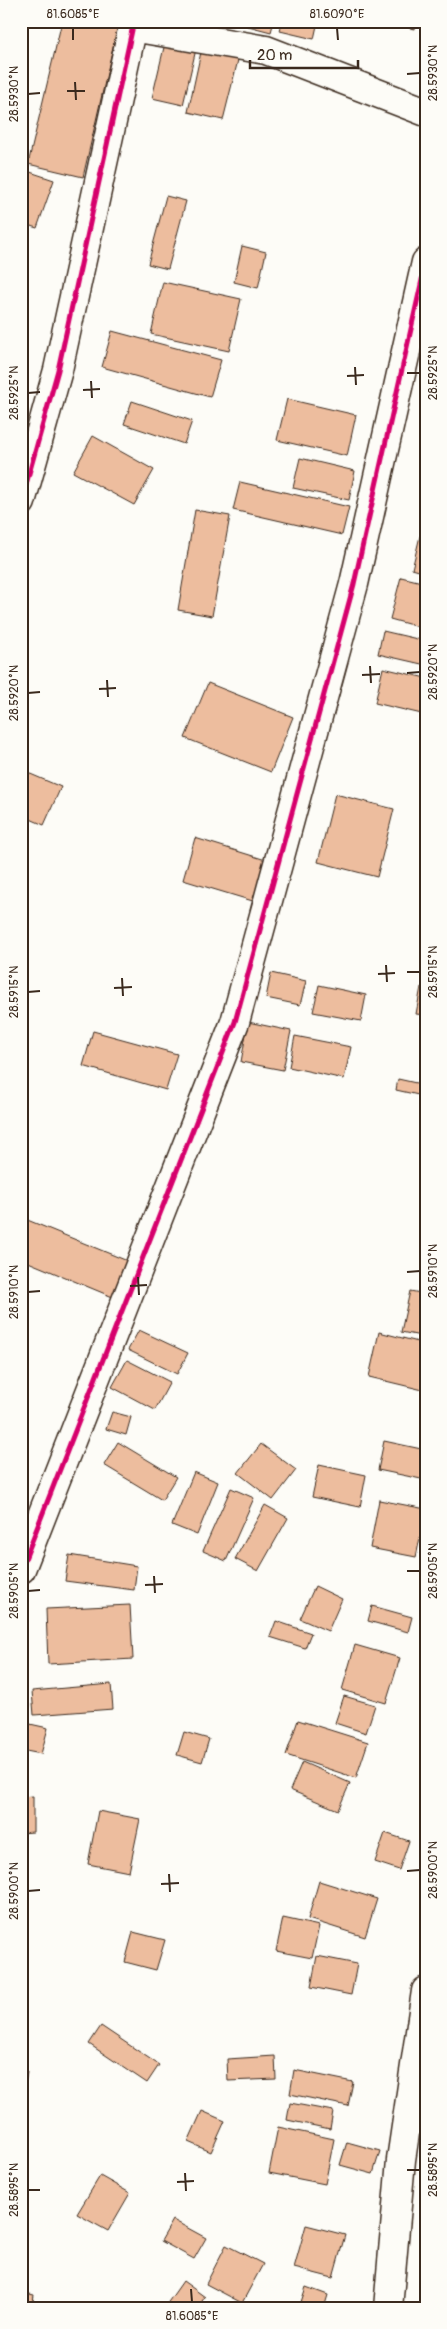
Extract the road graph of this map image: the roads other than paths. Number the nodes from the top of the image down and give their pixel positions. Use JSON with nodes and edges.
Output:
{"nodes":[{"id":1,"x":133,"y":24,"type":"edge"},
{"id":2,"x":426,"y":112,"type":"edge"},
{"id":3,"x":426,"y":262,"type":"edge"},
{"id":4,"x":21,"y":502,"type":"edge"},
{"id":5,"x":21,"y":1569,"type":"edge"},
{"id":6,"x":426,"y":1991,"type":"edge"},
{"id":7,"x":388,"y":2308,"type":"edge"}],
"edges":[{"from":1,"to":2,"type":"street"},
{"from":1,"to":4,"type":"street"},
{"from":3,"to":5,"type":"street"},
{"from":6,"to":7,"type":"street"}]}
